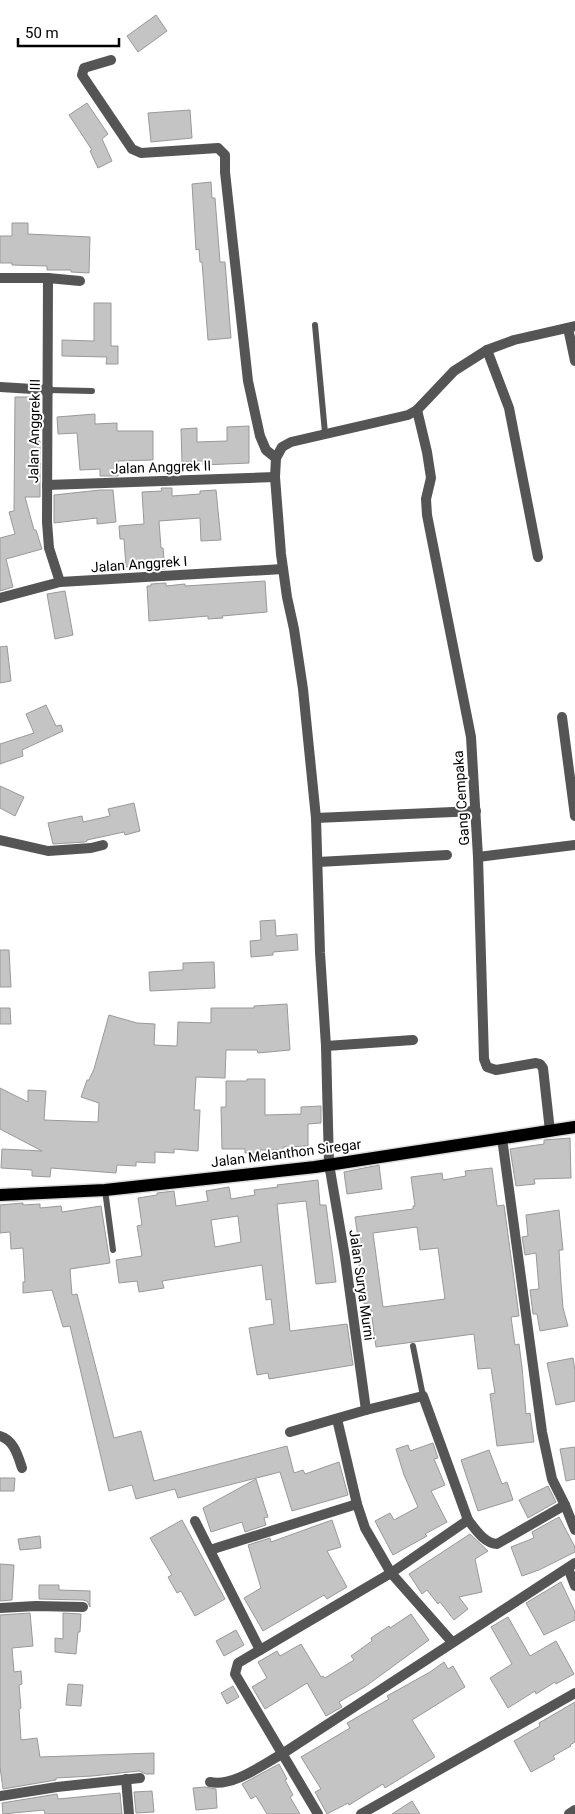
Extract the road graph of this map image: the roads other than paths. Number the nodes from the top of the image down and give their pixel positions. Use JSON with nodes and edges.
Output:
{"nodes":[{"id":1,"x":111,"y":60,"type":"dead end"},
{"id":2,"x":0,"y":278,"type":"edge"},
{"id":3,"x":48,"y":278,"type":"junction"},
{"id":4,"x":80,"y":281,"type":"dead end"},
{"id":5,"x":315,"y":325,"type":"dead end"},
{"id":6,"x":571,"y":327,"type":"edge"},
{"id":7,"x":487,"y":350,"type":"junction"},
{"id":8,"x":575,"y":361,"type":"edge"},
{"id":9,"x":0,"y":387,"type":"edge"},
{"id":10,"x":49,"y":390,"type":"junction"},
{"id":11,"x":92,"y":391,"type":"dead end"},
{"id":12,"x":417,"y":410,"type":"junction"},
{"id":13,"x":325,"y":433,"type":"junction"},
{"id":14,"x":276,"y":458,"type":"junction"},
{"id":15,"x":275,"y":477,"type":"junction"},
{"id":16,"x":47,"y":485,"type":"junction"},
{"id":17,"x":538,"y":557,"type":"dead end"},
{"id":18,"x":282,"y":568,"type":"junction"},
{"id":19,"x":60,"y":582,"type":"junction"},
{"id":20,"x":0,"y":598,"type":"edge"},
{"id":21,"x":562,"y":717,"type":"dead end"},
{"id":22,"x":476,"y":811,"type":"junction"},
{"id":23,"x":575,"y":816,"type":"edge"},
{"id":24,"x":316,"y":818,"type":"junction"},
{"id":25,"x":0,"y":840,"type":"edge"},
{"id":26,"x":103,"y":844,"type":"dead end"},
{"id":27,"x":575,"y":845,"type":"edge"},
{"id":28,"x":446,"y":855,"type":"dead end"},
{"id":29,"x":478,"y":856,"type":"junction"},
{"id":30,"x":318,"y":862,"type":"junction"},
{"id":31,"x":413,"y":1040,"type":"dead end"},
{"id":32,"x":326,"y":1046,"type":"junction"},
{"id":33,"x":575,"y":1127,"type":"edge"},
{"id":34,"x":550,"y":1131,"type":"junction"},
{"id":35,"x":502,"y":1138,"type":"junction"},
{"id":36,"x":329,"y":1164,"type":"junction"},
{"id":37,"x":105,"y":1190,"type":"junction"},
{"id":38,"x":0,"y":1195,"type":"edge"},
{"id":39,"x":114,"y":1250,"type":"dead end"},
{"id":40,"x":413,"y":1346,"type":"dead end"},
{"id":41,"x":423,"y":1396,"type":"junction"},
{"id":42,"x":366,"y":1410,"type":"junction"},
{"id":43,"x":337,"y":1419,"type":"junction"},
{"id":44,"x":290,"y":1432,"type":"dead end"},
{"id":45,"x":0,"y":1436,"type":"edge"},
{"id":46,"x":22,"y":1468,"type":"dead end"},
{"id":47,"x":357,"y":1504,"type":"junction"},
{"id":48,"x":565,"y":1505,"type":"junction"},
{"id":49,"x":468,"y":1520,"type":"junction"},
{"id":50,"x":195,"y":1521,"type":"dead end"},
{"id":51,"x":575,"y":1530,"type":"edge"},
{"id":52,"x":210,"y":1550,"type":"junction"},
{"id":53,"x":572,"y":1565,"type":"edge"},
{"id":54,"x":391,"y":1573,"type":"junction"},
{"id":55,"x":575,"y":1586,"type":"edge"},
{"id":56,"x":83,"y":1607,"type":"dead end"},
{"id":57,"x":0,"y":1608,"type":"edge"},
{"id":58,"x":452,"y":1642,"type":"junction"},
{"id":59,"x":260,"y":1650,"type":"junction"},
{"id":60,"x":575,"y":1693,"type":"edge"},
{"id":61,"x":282,"y":1754,"type":"junction"},
{"id":62,"x":140,"y":1778,"type":"dead end"},
{"id":63,"x":126,"y":1779,"type":"junction"},
{"id":64,"x":210,"y":1782,"type":"dead end"},
{"id":65,"x":0,"y":1796,"type":"edge"},
{"id":66,"x":575,"y":1810,"type":"edge"},
{"id":67,"x":129,"y":1814,"type":"edge"},
{"id":68,"x":318,"y":1814,"type":"edge"},
{"id":69,"x":361,"y":1814,"type":"edge"},
{"id":70,"x":569,"y":1814,"type":"edge"}],
"edges":[{"from":1,"to":14,"type":"street"},
{"from":2,"to":3,"type":"street"},
{"from":3,"to":4,"type":"street"},
{"from":3,"to":10,"type":"street","name":"Jalan Anggrek III"},
{"from":5,"to":13,"type":"lane"},
{"from":6,"to":7,"type":"street"},
{"from":6,"to":8,"type":"street"},
{"from":7,"to":12,"type":"street"},
{"from":7,"to":17,"type":"street"},
{"from":9,"to":10,"type":"street"},
{"from":10,"to":11,"type":"lane"},
{"from":10,"to":16,"type":"street","name":"Jalan Anggrek III"},
{"from":12,"to":13,"type":"street"},
{"from":12,"to":22,"type":"street","name":"Gang Cempaka"},
{"from":13,"to":14,"type":"street"},
{"from":14,"to":15,"type":"street","name":"Jalan Surya Murni"},
{"from":15,"to":16,"type":"street","name":"Jalan Anggrek II"},
{"from":15,"to":18,"type":"street","name":"Jalan Surya Murni"},
{"from":16,"to":19,"type":"street","name":"Jalan Anggrek III"},
{"from":18,"to":19,"type":"street","name":"Jalan Anggrek I"},
{"from":18,"to":24,"type":"street","name":"Jalan Surya Murni"},
{"from":19,"to":20,"type":"street","name":"Jalan Anggrek I"},
{"from":21,"to":23,"type":"street"},
{"from":22,"to":24,"type":"street"},
{"from":22,"to":29,"type":"street","name":"Gang Cempaka"},
{"from":24,"to":30,"type":"street","name":"Jalan Surya Murni"},
{"from":25,"to":26,"type":"street"},
{"from":27,"to":29,"type":"street"},
{"from":28,"to":30,"type":"street"},
{"from":29,"to":34,"type":"street","name":"Gang Cempaka"},
{"from":30,"to":32,"type":"street","name":"Jalan Surya Murni"},
{"from":31,"to":32,"type":"street"},
{"from":32,"to":36,"type":"street","name":"Jalan Surya Murni"},
{"from":33,"to":34,"type":"main road","name":"Jalan Melanthon Siregar"},
{"from":34,"to":35,"type":"main road","name":"Jalan Melanthon Siregar"},
{"from":35,"to":36,"type":"main road","name":"Jalan Melanthon Siregar"},
{"from":35,"to":48,"type":"street"},
{"from":36,"to":37,"type":"main road","name":"Jalan Melanthon Siregar"},
{"from":36,"to":42,"type":"street","name":"Jalan Surya Murni"},
{"from":37,"to":38,"type":"main road","name":"Jalan Melanthon Siregar"},
{"from":37,"to":39,"type":"lane"},
{"from":40,"to":41,"type":"lane"},
{"from":41,"to":42,"type":"street"},
{"from":41,"to":49,"type":"street"},
{"from":42,"to":43,"type":"street"},
{"from":43,"to":44,"type":"street"},
{"from":43,"to":47,"type":"street"},
{"from":45,"to":46,"type":"street"},
{"from":47,"to":52,"type":"street"},
{"from":47,"to":54,"type":"street"},
{"from":48,"to":49,"type":"street"},
{"from":48,"to":51,"type":"street"},
{"from":49,"to":54,"type":"street"},
{"from":50,"to":52,"type":"street"},
{"from":52,"to":59,"type":"street"},
{"from":53,"to":55,"type":"street"},
{"from":53,"to":58,"type":"street"},
{"from":54,"to":58,"type":"street"},
{"from":54,"to":59,"type":"street"},
{"from":56,"to":57,"type":"street"},
{"from":58,"to":61,"type":"street"},
{"from":59,"to":61,"type":"street"},
{"from":60,"to":69,"type":"street"},
{"from":61,"to":64,"type":"street"},
{"from":61,"to":68,"type":"street"},
{"from":62,"to":63,"type":"street"},
{"from":63,"to":65,"type":"street"},
{"from":63,"to":67,"type":"street"},
{"from":66,"to":70,"type":"street"}]}
